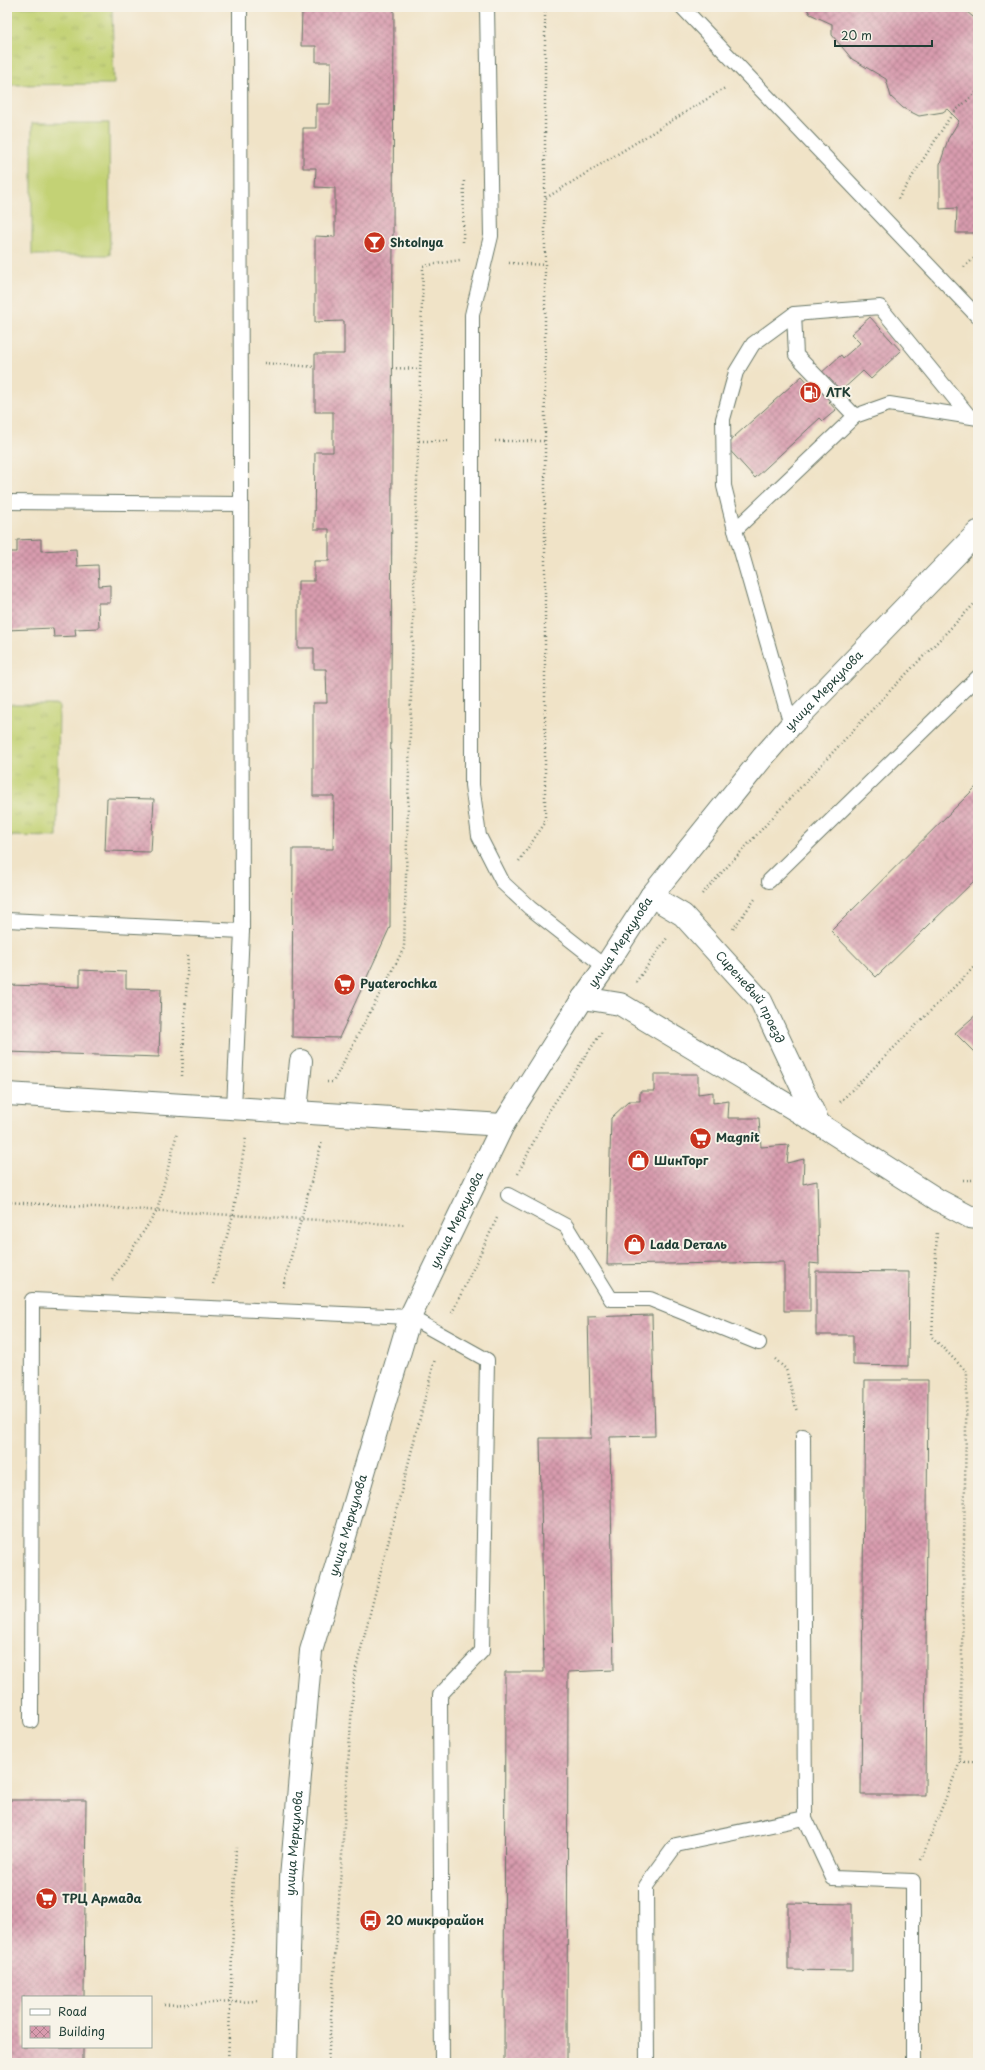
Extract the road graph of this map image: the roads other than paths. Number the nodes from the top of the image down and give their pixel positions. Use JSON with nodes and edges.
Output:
{"nodes":[{"id":1,"x":240,"y":7,"type":"edge"},
{"id":2,"x":486,"y":7,"type":"edge"},
{"id":3,"x":682,"y":7,"type":"edge"},
{"id":4,"x":794,"y":314,"type":"junction"},
{"id":5,"x":978,"y":317,"type":"edge"},
{"id":6,"x":855,"y":416,"type":"junction"},
{"id":7,"x":974,"y":417,"type":"edge"},
{"id":8,"x":7,"y":502,"type":"edge"},
{"id":9,"x":240,"y":504,"type":"junction"},
{"id":10,"x":734,"y":530,"type":"junction"},
{"id":11,"x":978,"y":532,"type":"edge"},
{"id":12,"x":978,"y":677,"type":"edge"},
{"id":13,"x":791,"y":725,"type":"junction"},
{"id":14,"x":769,"y":881,"type":"road end"},
{"id":15,"x":651,"y":896,"type":"junction"},
{"id":16,"x":7,"y":920,"type":"edge"},
{"id":17,"x":242,"y":931,"type":"junction"},
{"id":18,"x":605,"y":967,"type":"junction"},
{"id":19,"x":583,"y":998,"type":"junction"},
{"id":20,"x":300,"y":1061,"type":"dead end"},
{"id":21,"x":7,"y":1094,"type":"edge"},
{"id":22,"x":242,"y":1108,"type":"junction"},
{"id":23,"x":296,"y":1111,"type":"junction"},
{"id":24,"x":819,"y":1124,"type":"junction"},
{"id":25,"x":503,"y":1125,"type":"junction"},
{"id":26,"x":508,"y":1195,"type":"road end"},
{"id":27,"x":978,"y":1218,"type":"edge"},
{"id":28,"x":410,"y":1317,"type":"junction"},
{"id":29,"x":759,"y":1343,"type":"road end"},
{"id":30,"x":803,"y":1436,"type":"road end"},
{"id":31,"x":31,"y":1721,"type":"dead end"},
{"id":32,"x":805,"y":1818,"type":"junction"},
{"id":33,"x":286,"y":2063,"type":"edge"},
{"id":34,"x":442,"y":2063,"type":"edge"},
{"id":35,"x":647,"y":2063,"type":"edge"},
{"id":36,"x":913,"y":2063,"type":"edge"}],
"edges":[{"from":1,"to":9,"type":"lane"},
{"from":2,"to":18,"type":"lane"},
{"from":3,"to":5,"type":"lane"},
{"from":4,"to":6,"type":"lane"},
{"from":4,"to":7,"type":"lane"},
{"from":4,"to":10,"type":"lane"},
{"from":6,"to":7,"type":"lane"},
{"from":6,"to":10,"type":"lane"},
{"from":8,"to":9,"type":"lane"},
{"from":9,"to":17,"type":"lane"},
{"from":10,"to":13,"type":"lane"},
{"from":11,"to":13,"type":"street","name":"улица Меркулова"},
{"from":12,"to":14,"type":"lane"},
{"from":13,"to":15,"type":"street","name":"улица Меркулова"},
{"from":15,"to":18,"type":"street","name":"улица Меркулова"},
{"from":15,"to":24,"type":"street","name":"Сиреневый проезд"},
{"from":16,"to":17,"type":"lane"},
{"from":17,"to":22,"type":"lane"},
{"from":18,"to":19,"type":"street","name":"улица Меркулова"},
{"from":19,"to":24,"type":"street"},
{"from":19,"to":25,"type":"street","name":"улица Меркулова"},
{"from":20,"to":23,"type":"street"},
{"from":21,"to":22,"type":"street"},
{"from":22,"to":23,"type":"street"},
{"from":23,"to":25,"type":"street"},
{"from":24,"to":27,"type":"street"},
{"from":25,"to":28,"type":"street","name":"улица Меркулова"},
{"from":26,"to":29,"type":"lane"},
{"from":28,"to":31,"type":"lane"},
{"from":28,"to":33,"type":"street","name":"улица Меркулова"},
{"from":28,"to":34,"type":"lane"},
{"from":30,"to":32,"type":"lane"},
{"from":32,"to":35,"type":"lane"},
{"from":32,"to":36,"type":"lane"}]}
